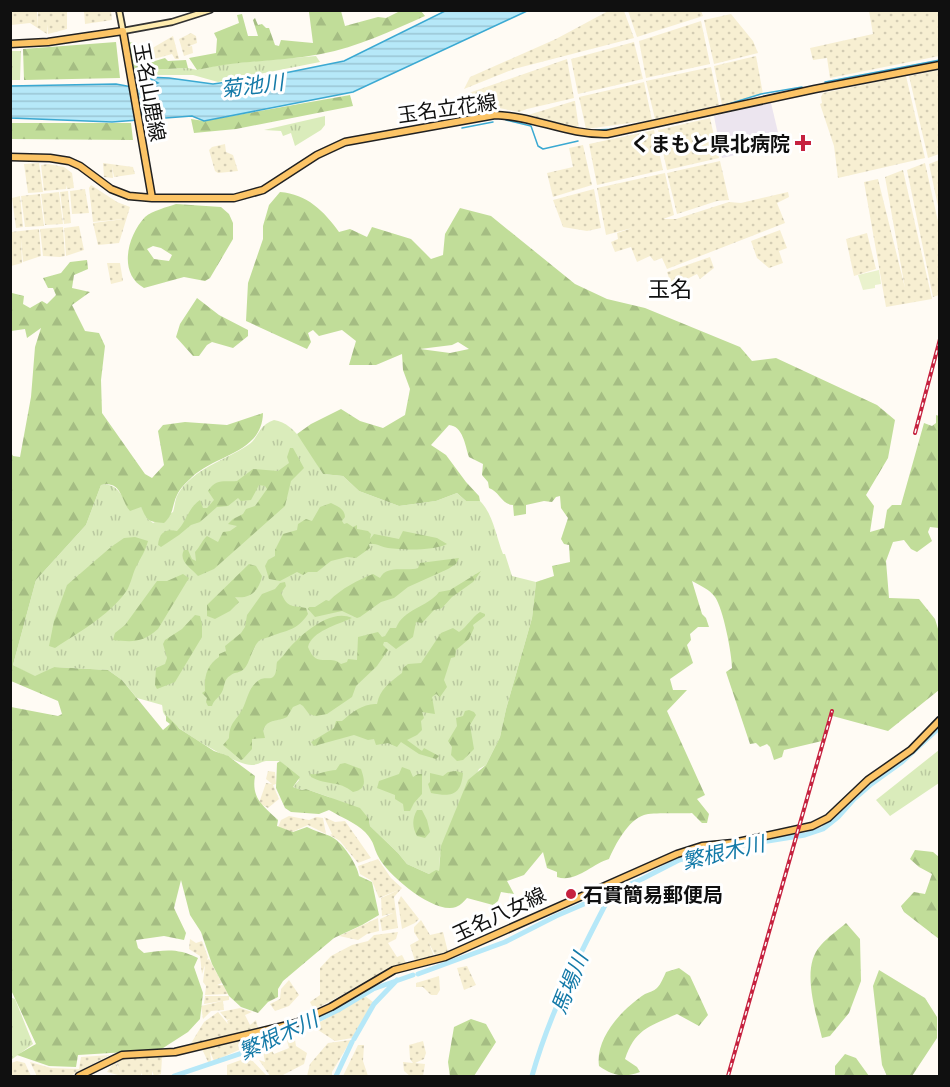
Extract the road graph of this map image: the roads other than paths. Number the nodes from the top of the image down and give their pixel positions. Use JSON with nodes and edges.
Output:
{"nodes":[{"id":1,"x":119,"y":10,"type":"edge"},
{"id":2,"x":210,"y":10,"type":"edge"},
{"id":3,"x":123,"y":34,"type":"junction"},
{"id":4,"x":10,"y":44,"type":"edge"},
{"id":5,"x":939,"y":64,"type":"edge"},
{"id":6,"x":10,"y":157,"type":"edge"},
{"id":7,"x":152,"y":198,"type":"junction"},
{"id":8,"x":939,"y":720,"type":"edge"},
{"id":9,"x":79,"y":1077,"type":"edge"}],
"edges":[{"from":1,"to":3,"type":"main road"},
{"from":2,"to":3,"type":"main road"},
{"from":3,"to":4,"type":"main road","name":"玉名山鹿線"},
{"from":3,"to":7,"type":"main road","name":"玉名山鹿線"},
{"from":5,"to":7,"type":"main road","name":"玉名立花線"},
{"from":6,"to":7,"type":"main road","name":"玉名立花線"},
{"from":8,"to":9,"type":"main road","name":"玉名八女線"}]}
